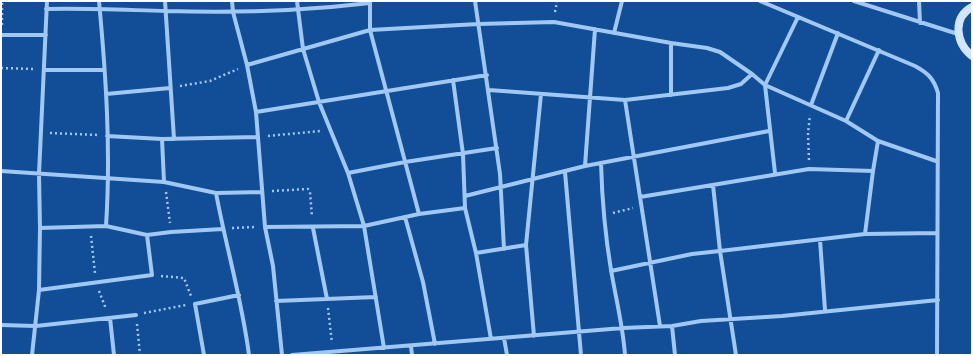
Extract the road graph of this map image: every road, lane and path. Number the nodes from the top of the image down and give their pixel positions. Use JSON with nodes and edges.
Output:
{"nodes":[{"id":1,"x":2,"y":1,"type":"edge"},
{"id":2,"x":47,"y":1,"type":"edge"},
{"id":3,"x":99,"y":1,"type":"edge"},
{"id":4,"x":165,"y":1,"type":"edge"},
{"id":5,"x":232,"y":1,"type":"edge"},
{"id":6,"x":297,"y":1,"type":"edge"},
{"id":7,"x":475,"y":1,"type":"edge"},
{"id":8,"x":622,"y":1,"type":"edge"},
{"id":9,"x":760,"y":1,"type":"edge"},
{"id":10,"x":854,"y":1,"type":"edge"},
{"id":11,"x":919,"y":1,"type":"edge"},
{"id":12,"x":370,"y":2,"type":"edge"},
{"id":13,"x":339,"y":4,"type":"edge"},
{"id":14,"x":969,"y":5,"type":"edge"},
{"id":15,"x":100,"y":8,"type":"junction"},
{"id":16,"x":298,"y":8,"type":"junction"},
{"id":17,"x":46,"y":9,"type":"junction"},
{"id":18,"x":165,"y":12,"type":"junction"},
{"id":19,"x":233,"y":12,"type":"junction"},
{"id":20,"x":798,"y":17,"type":"junction"},
{"id":21,"x":920,"y":23,"type":"junction"},
{"id":22,"x":478,"y":24,"type":"junction"},
{"id":23,"x":595,"y":29,"type":"junction"},
{"id":24,"x":370,"y":30,"type":"junction"},
{"id":25,"x":614,"y":32,"type":"junction"},
{"id":26,"x":838,"y":33,"type":"junction"},
{"id":27,"x":958,"y":34,"type":"junction"},
{"id":28,"x":2,"y":35,"type":"edge"},
{"id":29,"x":46,"y":35,"type":"junction"},
{"id":30,"x":671,"y":43,"type":"junction"},
{"id":31,"x":303,"y":50,"type":"junction"},
{"id":32,"x":879,"y":50,"type":"junction"},
{"id":33,"x":972,"y":56,"type":"edge"},
{"id":34,"x":247,"y":65,"type":"junction"},
{"id":35,"x":1,"y":68,"type":"edge"},
{"id":36,"x":44,"y":70,"type":"junction"},
{"id":37,"x":104,"y":70,"type":"junction"},
{"id":38,"x":752,"y":74,"type":"junction"},
{"id":39,"x":487,"y":76,"type":"junction"},
{"id":40,"x":453,"y":80,"type":"junction"},
{"id":41,"x":765,"y":85,"type":"junction"},
{"id":42,"x":170,"y":88,"type":"junction"},
{"id":43,"x":489,"y":90,"type":"junction"},
{"id":44,"x":387,"y":92,"type":"junction"},
{"id":45,"x":106,"y":94,"type":"junction"},
{"id":46,"x":541,"y":94,"type":"junction"},
{"id":47,"x":671,"y":95,"type":"junction"},
{"id":48,"x":589,"y":97,"type":"junction"},
{"id":49,"x":625,"y":100,"type":"junction"},
{"id":50,"x":320,"y":102,"type":"junction"},
{"id":51,"x":811,"y":105,"type":"junction"},
{"id":52,"x":256,"y":112,"type":"junction"},
{"id":53,"x":846,"y":121,"type":"junction"},
{"id":54,"x":331,"y":130,"type":"junction"},
{"id":55,"x":769,"y":131,"type":"junction"},
{"id":56,"x":41,"y":132,"type":"junction"},
{"id":57,"x":107,"y":136,"type":"junction"},
{"id":58,"x":257,"y":137,"type":"junction"},
{"id":59,"x":162,"y":139,"type":"junction"},
{"id":60,"x":174,"y":139,"type":"junction"},
{"id":61,"x":878,"y":141,"type":"junction"},
{"id":62,"x":497,"y":148,"type":"junction"},
{"id":63,"x":463,"y":154,"type":"junction"},
{"id":64,"x":634,"y":156,"type":"junction"},
{"id":65,"x":936,"y":161,"type":"junction"},
{"id":66,"x":404,"y":162,"type":"junction"},
{"id":67,"x":601,"y":163,"type":"junction"},
{"id":68,"x":585,"y":166,"type":"junction"},
{"id":69,"x":809,"y":169,"type":"junction"},
{"id":70,"x":1,"y":171,"type":"edge"},
{"id":71,"x":873,"y":171,"type":"junction"},
{"id":72,"x":565,"y":172,"type":"junction"},
{"id":73,"x":348,"y":173,"type":"junction"},
{"id":74,"x":775,"y":173,"type":"junction"},
{"id":75,"x":39,"y":174,"type":"junction"},
{"id":76,"x":109,"y":178,"type":"junction"},
{"id":77,"x":533,"y":178,"type":"junction"},
{"id":78,"x":164,"y":182,"type":"junction"},
{"id":79,"x":713,"y":185,"type":"junction"},
{"id":80,"x":501,"y":188,"type":"junction"},
{"id":81,"x":262,"y":192,"type":"junction"},
{"id":82,"x":216,"y":193,"type":"junction"},
{"id":83,"x":465,"y":196,"type":"junction"},
{"id":84,"x":640,"y":197,"type":"junction"},
{"id":85,"x":641,"y":206,"type":"junction"},
{"id":86,"x":465,"y":208,"type":"junction"},
{"id":87,"x":419,"y":214,"type":"junction"},
{"id":88,"x":603,"y":215,"type":"junction"},
{"id":89,"x":405,"y":217,"type":"junction"},
{"id":90,"x":90,"y":226,"type":"junction"},
{"id":91,"x":106,"y":226,"type":"junction"},
{"id":92,"x":364,"y":226,"type":"junction"},
{"id":93,"x":266,"y":227,"type":"junction"},
{"id":94,"x":40,"y":228,"type":"junction"},
{"id":95,"x":313,"y":228,"type":"junction"},
{"id":96,"x":223,"y":229,"type":"junction"},
{"id":97,"x":171,"y":232,"type":"junction"},
{"id":98,"x":936,"y":233,"type":"junction"},
{"id":99,"x":865,"y":234,"type":"junction"},
{"id":100,"x":147,"y":235,"type":"junction"},
{"id":101,"x":820,"y":240,"type":"junction"},
{"id":102,"x":526,"y":245,"type":"junction"},
{"id":103,"x":504,"y":249,"type":"junction"},
{"id":104,"x":720,"y":251,"type":"junction"},
{"id":105,"x":476,"y":253,"type":"junction"},
{"id":106,"x":651,"y":264,"type":"junction"},
{"id":107,"x":611,"y":271,"type":"junction"},
{"id":108,"x":152,"y":275,"type":"junction"},
{"id":109,"x":96,"y":283,"type":"junction"},
{"id":110,"x":39,"y":290,"type":"junction"},
{"id":111,"x":239,"y":295,"type":"junction"},
{"id":112,"x":376,"y":297,"type":"junction"},
{"id":113,"x":327,"y":299,"type":"junction"},
{"id":114,"x":938,"y":300,"type":"junction"},
{"id":115,"x":276,"y":301,"type":"junction"},
{"id":116,"x":194,"y":304,"type":"junction"},
{"id":117,"x":825,"y":310,"type":"junction"},
{"id":118,"x":136,"y":315,"type":"junction"},
{"id":119,"x":110,"y":318,"type":"junction"},
{"id":120,"x":730,"y":319,"type":"junction"},
{"id":121,"x":1,"y":326,"type":"edge"},
{"id":122,"x":36,"y":326,"type":"junction"},
{"id":123,"x":660,"y":326,"type":"junction"},
{"id":124,"x":672,"y":326,"type":"junction"},
{"id":125,"x":623,"y":328,"type":"junction"},
{"id":126,"x":578,"y":332,"type":"junction"},
{"id":127,"x":534,"y":336,"type":"junction"},
{"id":128,"x":504,"y":338,"type":"junction"},
{"id":129,"x":491,"y":339,"type":"junction"},
{"id":130,"x":435,"y":344,"type":"junction"},
{"id":131,"x":411,"y":346,"type":"junction"},
{"id":132,"x":384,"y":348,"type":"junction"},
{"id":133,"x":333,"y":351,"type":"junction"},
{"id":134,"x":344,"y":353,"type":"edge"},
{"id":135,"x":32,"y":355,"type":"edge"},
{"id":136,"x":114,"y":355,"type":"edge"},
{"id":137,"x":140,"y":355,"type":"edge"},
{"id":138,"x":204,"y":355,"type":"edge"},
{"id":139,"x":249,"y":355,"type":"edge"},
{"id":140,"x":282,"y":355,"type":"edge"},
{"id":141,"x":292,"y":355,"type":"edge"},
{"id":142,"x":412,"y":355,"type":"edge"},
{"id":143,"x":507,"y":355,"type":"edge"},
{"id":144,"x":580,"y":355,"type":"edge"},
{"id":145,"x":625,"y":355,"type":"edge"},
{"id":146,"x":675,"y":355,"type":"edge"},
{"id":147,"x":736,"y":355,"type":"edge"},
{"id":148,"x":937,"y":355,"type":"edge"}],
"edges":[{"from":1,"to":28,"type":"path"},
{"from":2,"to":17,"type":"street"},
{"from":3,"to":15,"type":"street"},
{"from":4,"to":18,"type":"street"},
{"from":5,"to":19,"type":"street"},
{"from":6,"to":16,"type":"street"},
{"from":7,"to":22,"type":"street"},
{"from":8,"to":25,"type":"street"},
{"from":9,"to":20,"type":"street"},
{"from":10,"to":21,"type":"street"},
{"from":11,"to":21,"type":"street"},
{"from":12,"to":13,"type":"street"},
{"from":12,"to":24,"type":"street"},
{"from":13,"to":16,"type":"street"},
{"from":14,"to":27,"type":"main road"},
{"from":15,"to":17,"type":"street"},
{"from":15,"to":18,"type":"street"},
{"from":15,"to":37,"type":"street"},
{"from":16,"to":19,"type":"street"},
{"from":16,"to":31,"type":"street"},
{"from":17,"to":29,"type":"street"},
{"from":18,"to":19,"type":"street"},
{"from":18,"to":42,"type":"street"},
{"from":19,"to":34,"type":"street"},
{"from":20,"to":26,"type":"street"},
{"from":20,"to":41,"type":"street"},
{"from":21,"to":27,"type":"street"},
{"from":22,"to":23,"type":"street"},
{"from":22,"to":24,"type":"street"},
{"from":22,"to":39,"type":"street"},
{"from":23,"to":25,"type":"street"},
{"from":23,"to":48,"type":"street"},
{"from":24,"to":31,"type":"street"},
{"from":24,"to":44,"type":"street"},
{"from":25,"to":30,"type":"street"},
{"from":26,"to":32,"type":"street"},
{"from":26,"to":51,"type":"street"},
{"from":27,"to":33,"type":"main road"},
{"from":28,"to":29,"type":"street"},
{"from":29,"to":36,"type":"street"},
{"from":30,"to":38,"type":"street"},
{"from":30,"to":47,"type":"street"},
{"from":31,"to":34,"type":"street"},
{"from":31,"to":50,"type":"street"},
{"from":32,"to":53,"type":"street"},
{"from":32,"to":65,"type":"street"},
{"from":34,"to":42,"type":"path"},
{"from":34,"to":52,"type":"street"},
{"from":35,"to":36,"type":"path"},
{"from":36,"to":37,"type":"street"},
{"from":36,"to":56,"type":"street"},
{"from":37,"to":45,"type":"street"},
{"from":38,"to":41,"type":"street"},
{"from":38,"to":47,"type":"street"},
{"from":39,"to":40,"type":"street"},
{"from":39,"to":43,"type":"street"},
{"from":40,"to":44,"type":"street"},
{"from":40,"to":63,"type":"street"},
{"from":41,"to":51,"type":"street"},
{"from":41,"to":55,"type":"street"},
{"from":42,"to":45,"type":"street"},
{"from":42,"to":60,"type":"street"},
{"from":43,"to":46,"type":"street"},
{"from":43,"to":62,"type":"street"},
{"from":44,"to":50,"type":"street"},
{"from":44,"to":66,"type":"street"},
{"from":45,"to":57,"type":"street"},
{"from":46,"to":48,"type":"street"},
{"from":46,"to":77,"type":"street"},
{"from":47,"to":49,"type":"street"},
{"from":48,"to":49,"type":"street"},
{"from":48,"to":68,"type":"street"},
{"from":49,"to":64,"type":"street"},
{"from":50,"to":52,"type":"street"},
{"from":50,"to":54,"type":"street"},
{"from":51,"to":53,"type":"street"},
{"from":51,"to":69,"type":"path"},
{"from":52,"to":58,"type":"street"},
{"from":53,"to":61,"type":"street"},
{"from":54,"to":58,"type":"path"},
{"from":54,"to":73,"type":"street"},
{"from":55,"to":64,"type":"street"},
{"from":55,"to":74,"type":"street"},
{"from":56,"to":57,"type":"path"},
{"from":56,"to":75,"type":"street"},
{"from":57,"to":59,"type":"street"},
{"from":57,"to":76,"type":"street"},
{"from":58,"to":60,"type":"street"},
{"from":58,"to":81,"type":"street"},
{"from":59,"to":60,"type":"street"},
{"from":59,"to":78,"type":"street"},
{"from":61,"to":65,"type":"street"},
{"from":61,"to":71,"type":"street"},
{"from":62,"to":63,"type":"street"},
{"from":62,"to":80,"type":"street"},
{"from":63,"to":66,"type":"street"},
{"from":63,"to":83,"type":"street"},
{"from":64,"to":67,"type":"street"},
{"from":64,"to":84,"type":"street"},
{"from":65,"to":98,"type":"street"},
{"from":66,"to":73,"type":"street"},
{"from":66,"to":87,"type":"street"},
{"from":67,"to":68,"type":"street"},
{"from":67,"to":88,"type":"street"},
{"from":68,"to":72,"type":"street"},
{"from":69,"to":71,"type":"street"},
{"from":69,"to":74,"type":"street"},
{"from":70,"to":75,"type":"street"},
{"from":71,"to":99,"type":"street"},
{"from":72,"to":77,"type":"street"},
{"from":72,"to":126,"type":"street"},
{"from":73,"to":92,"type":"street"},
{"from":74,"to":79,"type":"street"},
{"from":75,"to":76,"type":"street"},
{"from":75,"to":94,"type":"street"},
{"from":76,"to":78,"type":"street"},
{"from":76,"to":91,"type":"street"},
{"from":77,"to":80,"type":"street"},
{"from":77,"to":102,"type":"street"},
{"from":78,"to":82,"type":"street"},
{"from":78,"to":97,"type":"path"},
{"from":79,"to":84,"type":"street"},
{"from":79,"to":104,"type":"street"},
{"from":80,"to":83,"type":"street"},
{"from":80,"to":103,"type":"street"},
{"from":81,"to":82,"type":"street"},
{"from":81,"to":93,"type":"street"},
{"from":81,"to":95,"type":"path"},
{"from":82,"to":96,"type":"street"},
{"from":83,"to":86,"type":"street"},
{"from":84,"to":85,"type":"street"},
{"from":85,"to":88,"type":"path"},
{"from":85,"to":106,"type":"street"},
{"from":86,"to":87,"type":"street"},
{"from":86,"to":105,"type":"street"},
{"from":87,"to":89,"type":"street"},
{"from":88,"to":107,"type":"street"},
{"from":89,"to":92,"type":"street"},
{"from":89,"to":130,"type":"street"},
{"from":90,"to":91,"type":"street"},
{"from":90,"to":94,"type":"street"},
{"from":90,"to":109,"type":"path"},
{"from":91,"to":100,"type":"street"},
{"from":92,"to":95,"type":"street"},
{"from":92,"to":112,"type":"street"},
{"from":93,"to":95,"type":"street"},
{"from":93,"to":96,"type":"path"},
{"from":93,"to":115,"type":"street"},
{"from":94,"to":110,"type":"street"},
{"from":95,"to":113,"type":"street"},
{"from":96,"to":97,"type":"street"},
{"from":96,"to":111,"type":"street"},
{"from":97,"to":100,"type":"street"},
{"from":98,"to":99,"type":"street"},
{"from":98,"to":114,"type":"street"},
{"from":99,"to":101,"type":"street"},
{"from":100,"to":108,"type":"street"},
{"from":101,"to":104,"type":"street"},
{"from":101,"to":117,"type":"street"},
{"from":102,"to":103,"type":"street"},
{"from":102,"to":127,"type":"street"},
{"from":103,"to":105,"type":"street"},
{"from":104,"to":106,"type":"street"},
{"from":104,"to":120,"type":"street"},
{"from":105,"to":129,"type":"street"},
{"from":106,"to":107,"type":"street"},
{"from":106,"to":123,"type":"street"},
{"from":107,"to":125,"type":"street"},
{"from":108,"to":109,"type":"street"},
{"from":108,"to":116,"type":"path"},
{"from":109,"to":110,"type":"street"},
{"from":109,"to":119,"type":"path"},
{"from":110,"to":122,"type":"street"},
{"from":111,"to":116,"type":"street"},
{"from":111,"to":139,"type":"street"},
{"from":112,"to":113,"type":"street"},
{"from":112,"to":132,"type":"street"},
{"from":113,"to":115,"type":"street"},
{"from":113,"to":133,"type":"path"},
{"from":114,"to":117,"type":"street"},
{"from":114,"to":148,"type":"street"},
{"from":115,"to":140,"type":"street"},
{"from":116,"to":118,"type":"path"},
{"from":116,"to":138,"type":"street"},
{"from":117,"to":120,"type":"street"},
{"from":118,"to":119,"type":"street"},
{"from":118,"to":137,"type":"path"},
{"from":119,"to":122,"type":"street"},
{"from":119,"to":136,"type":"street"},
{"from":120,"to":124,"type":"street"},
{"from":120,"to":147,"type":"street"},
{"from":121,"to":122,"type":"street"},
{"from":122,"to":135,"type":"street"},
{"from":123,"to":124,"type":"street"},
{"from":123,"to":125,"type":"street"},
{"from":124,"to":146,"type":"street"},
{"from":125,"to":126,"type":"street"},
{"from":125,"to":145,"type":"street"},
{"from":126,"to":127,"type":"street"},
{"from":126,"to":144,"type":"street"},
{"from":127,"to":128,"type":"street"},
{"from":128,"to":129,"type":"street"},
{"from":128,"to":143,"type":"street"},
{"from":129,"to":130,"type":"street"},
{"from":130,"to":131,"type":"street"},
{"from":131,"to":132,"type":"street"},
{"from":131,"to":142,"type":"street"},
{"from":132,"to":134,"type":"street"},
{"from":133,"to":134,"type":"street"},
{"from":133,"to":141,"type":"street"}]}
